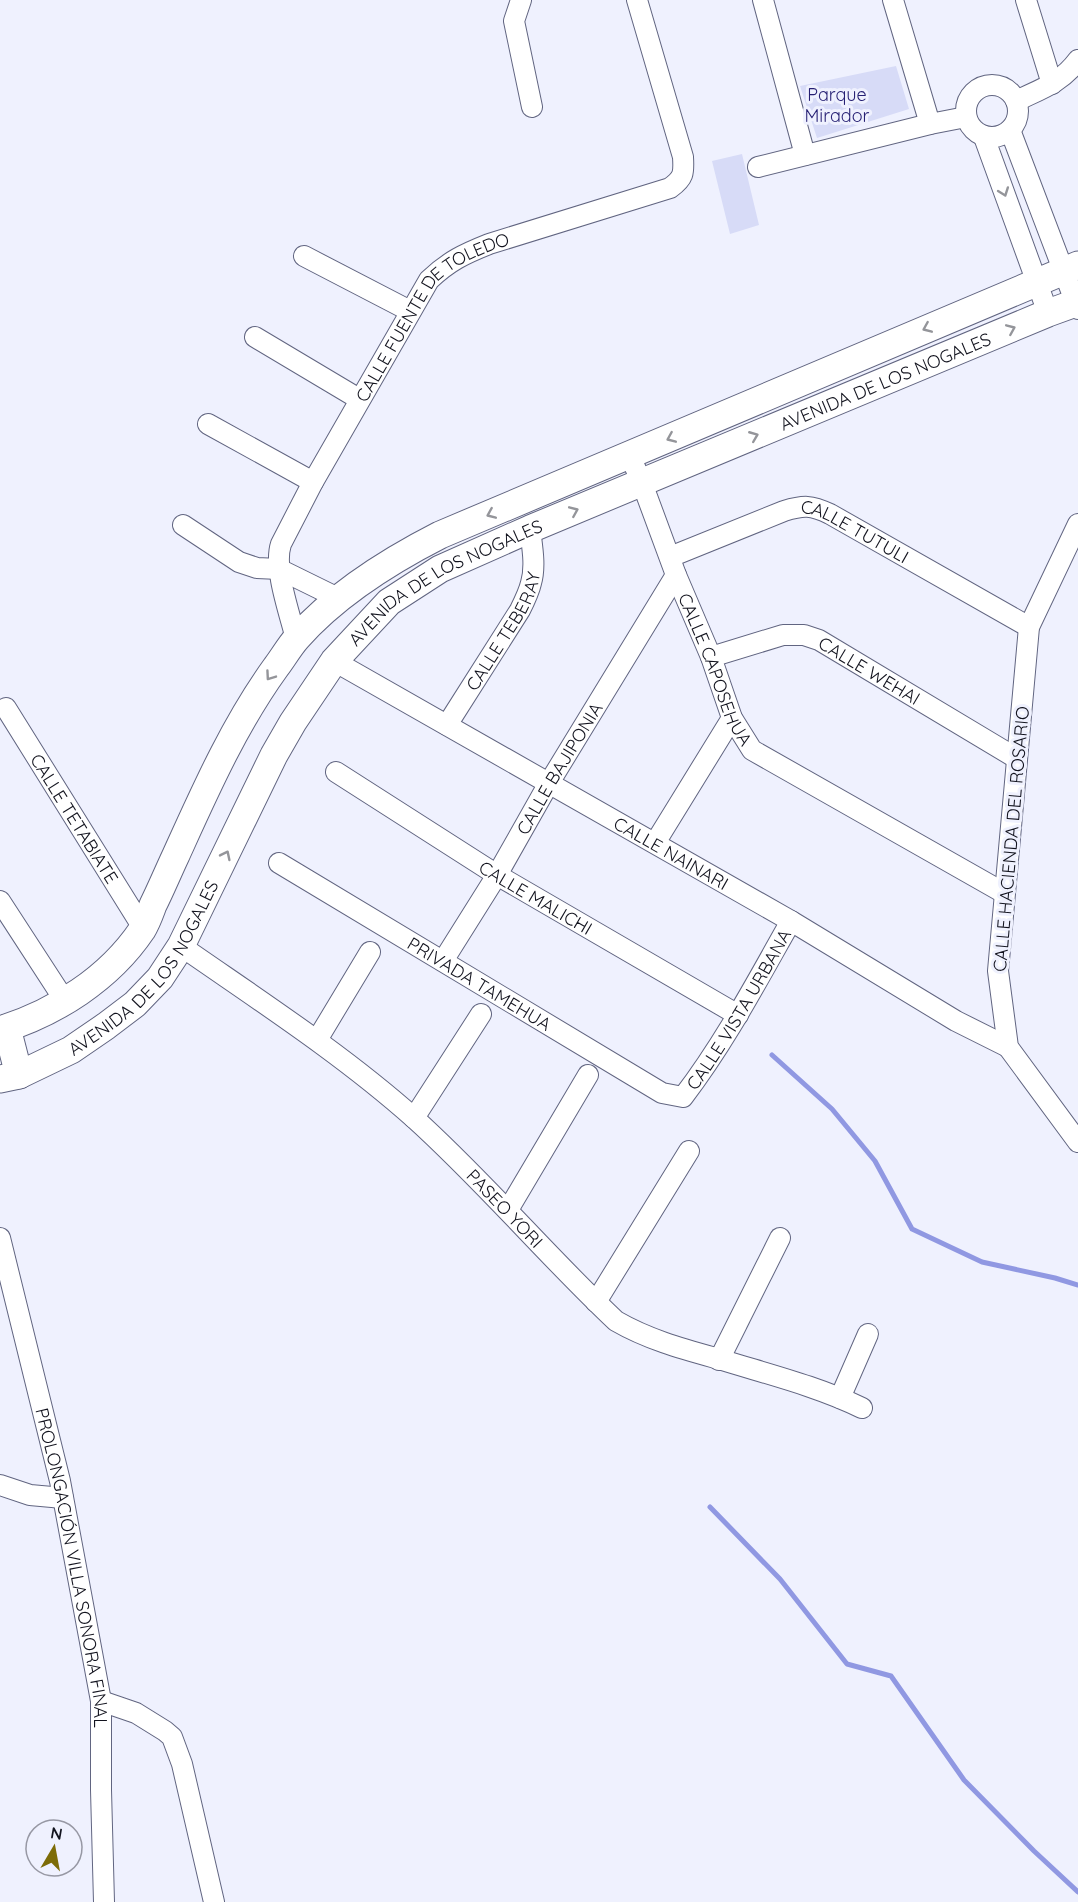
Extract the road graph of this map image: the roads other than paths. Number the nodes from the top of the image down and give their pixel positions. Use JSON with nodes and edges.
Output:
{"nodes":[{"id":1,"x":521,"y":0,"type":"edge"},
{"id":2,"x":637,"y":0,"type":"edge"},
{"id":3,"x":763,"y":0,"type":"edge"},
{"id":4,"x":893,"y":0,"type":"edge"},
{"id":5,"x":1026,"y":0,"type":"edge"},
{"id":6,"x":1078,"y":60,"type":"edge"},
{"id":7,"x":1052,"y":84,"type":"junction"},
{"id":8,"x":1016,"y":101,"type":"junction"},
{"id":9,"x":532,"y":107,"type":"dead end"},
{"id":10,"x":966,"y":117,"type":"junction"},
{"id":11,"x":930,"y":124,"type":"junction"},
{"id":12,"x":1010,"y":130,"type":"junction"},
{"id":13,"x":984,"y":137,"type":"junction"},
{"id":14,"x":805,"y":155,"type":"junction"},
{"id":15,"x":758,"y":167,"type":"dead end"},
{"id":16,"x":304,"y":256,"type":"dead end"},
{"id":17,"x":1070,"y":268,"type":"edge"},
{"id":18,"x":1037,"y":282,"type":"junction"},
{"id":19,"x":1077,"y":305,"type":"edge"},
{"id":20,"x":410,"y":311,"type":"junction"},
{"id":21,"x":1048,"y":313,"type":"junction"},
{"id":22,"x":255,"y":337,"type":"dead end"},
{"id":23,"x":359,"y":399,"type":"junction"},
{"id":24,"x":208,"y":424,"type":"dead end"},
{"id":25,"x":630,"y":456,"type":"junction"},
{"id":26,"x":313,"y":482,"type":"junction"},
{"id":27,"x":642,"y":483,"type":"junction"},
{"id":28,"x":1078,"y":524,"type":"edge"},
{"id":29,"x":183,"y":525,"type":"dead end"},
{"id":30,"x":530,"y":529,"type":"junction"},
{"id":31,"x":673,"y":566,"type":"junction"},
{"id":32,"x":279,"y":569,"type":"junction"},
{"id":33,"x":340,"y":599,"type":"junction"},
{"id":34,"x":1029,"y":627,"type":"junction"},
{"id":35,"x":296,"y":639,"type":"junction"},
{"id":36,"x":711,"y":657,"type":"junction"},
{"id":37,"x":334,"y":661,"type":"junction"},
{"id":38,"x":6,"y":708,"type":"dead end"},
{"id":39,"x":732,"y":718,"type":"junction"},
{"id":40,"x":447,"y":725,"type":"junction"},
{"id":41,"x":1016,"y":758,"type":"junction"},
{"id":42,"x":336,"y":772,"type":"dead end"},
{"id":43,"x":549,"y":783,"type":"junction"},
{"id":44,"x":655,"y":843,"type":"junction"},
{"id":45,"x":279,"y":863,"type":"dead end"},
{"id":46,"x":497,"y":875,"type":"junction"},
{"id":47,"x":1004,"y":893,"type":"junction"},
{"id":48,"x":0,"y":901,"type":"edge"},
{"id":49,"x":791,"y":921,"type":"junction"},
{"id":50,"x":143,"y":928,"type":"junction"},
{"id":51,"x":181,"y":946,"type":"junction"},
{"id":52,"x":370,"y":952,"type":"dead end"},
{"id":53,"x":443,"y":961,"type":"junction"},
{"id":54,"x":65,"y":1001,"type":"junction"},
{"id":55,"x":481,"y":1014,"type":"dead end"},
{"id":56,"x":738,"y":1015,"type":"junction"},
{"id":57,"x":4,"y":1029,"type":"edge"},
{"id":58,"x":317,"y":1040,"type":"junction"},
{"id":59,"x":1008,"y":1047,"type":"junction"},
{"id":60,"x":588,"y":1075,"type":"dead end"},
{"id":61,"x":10,"y":1077,"type":"edge"},
{"id":62,"x":683,"y":1097,"type":"joint"},
{"id":63,"x":414,"y":1118,"type":"junction"},
{"id":64,"x":1078,"y":1142,"type":"edge"},
{"id":65,"x":689,"y":1151,"type":"dead end"},
{"id":66,"x":508,"y":1210,"type":"junction"},
{"id":67,"x":0,"y":1238,"type":"edge"},
{"id":68,"x":780,"y":1238,"type":"dead end"},
{"id":69,"x":596,"y":1302,"type":"junction"},
{"id":70,"x":868,"y":1334,"type":"dead end"},
{"id":71,"x":719,"y":1360,"type":"junction"},
{"id":72,"x":840,"y":1398,"type":"junction"},
{"id":73,"x":862,"y":1408,"type":"dead end"},
{"id":74,"x":0,"y":1485,"type":"edge"},
{"id":75,"x":63,"y":1498,"type":"junction"},
{"id":76,"x":101,"y":1701,"type":"junction"},
{"id":77,"x":104,"y":1902,"type":"edge"},
{"id":78,"x":214,"y":1902,"type":"edge"}],
"edges":[{"from":1,"to":9,"type":"street"},
{"from":2,"to":20,"type":"street","name":"CALLE FUENTE DE TOLEDO"},
{"from":3,"to":14,"type":"street"},
{"from":4,"to":11,"type":"street"},
{"from":5,"to":7,"type":"street"},
{"from":6,"to":7,"type":"street"},
{"from":7,"to":8,"type":"street"},
{"from":8,"to":10,"type":"street"},
{"from":8,"to":12,"type":"street"},
{"from":10,"to":11,"type":"street"},
{"from":10,"to":13,"type":"street"},
{"from":11,"to":14,"type":"street"},
{"from":12,"to":13,"type":"street"},
{"from":12,"to":17,"type":"street"},
{"from":13,"to":18,"type":"street","one_way":true},
{"from":14,"to":15,"type":"street"},
{"from":16,"to":20,"type":"street"},
{"from":17,"to":18,"type":"main road","name":"AVENIDA DE LOS NOGALES"},
{"from":17,"to":19,"type":"street"},
{"from":18,"to":21,"type":"street"},
{"from":18,"to":25,"type":"main road","name":"AVENIDA DE LOS NOGALES","one_way":true},
{"from":19,"to":21,"type":"main road","name":"AVENIDA DE LOS NOGALES"},
{"from":20,"to":23,"type":"street","name":"CALLE FUENTE DE TOLEDO"},
{"from":27,"to":21,"type":"main road","name":"AVENIDA DE LOS NOGALES","one_way":true},
{"from":22,"to":23,"type":"street"},
{"from":23,"to":26,"type":"street","name":"CALLE FUENTE DE TOLEDO"},
{"from":24,"to":26,"type":"street"},
{"from":25,"to":27,"type":"street","name":"CALLE CAPOSEHUA"},
{"from":25,"to":33,"type":"main road","name":"AVENIDA DE LOS NOGALES","one_way":true},
{"from":26,"to":32,"type":"street","name":"CALLE FUENTE DE TOLEDO"},
{"from":30,"to":27,"type":"main road","name":"AVENIDA DE LOS NOGALES","one_way":true},
{"from":27,"to":31,"type":"street","name":"CALLE CAPOSEHUA"},
{"from":28,"to":34,"type":"street","name":"CALLE HACIENDA DEL ROSARIO"},
{"from":29,"to":32,"type":"street"},
{"from":30,"to":37,"type":"main road","name":"AVENIDA DE LOS NOGALES"},
{"from":30,"to":40,"type":"street","name":"CALLE TEBERAY"},
{"from":31,"to":34,"type":"street","name":"CALLE TUTULI"},
{"from":31,"to":36,"type":"street","name":"CALLE CAPOSEHUA"},
{"from":31,"to":43,"type":"street","name":"CALLE BAJIPONIA"},
{"from":32,"to":33,"type":"street"},
{"from":32,"to":35,"type":"street","name":"CALLE FUENTE DE TOLEDO"},
{"from":33,"to":35,"type":"main road","name":"AVENIDA DE LOS NOGALES"},
{"from":34,"to":41,"type":"street","name":"CALLE HACIENDA DEL ROSARIO"},
{"from":35,"to":50,"type":"main road","name":"AVENIDA DE LOS NOGALES","one_way":true},
{"from":36,"to":39,"type":"street","name":"CALLE CAPOSEHUA"},
{"from":36,"to":41,"type":"street","name":"CALLE WEHAI"},
{"from":37,"to":40,"type":"street","name":"CALLE NAINARI"},
{"from":51,"to":37,"type":"main road","name":"AVENIDA DE LOS NOGALES","one_way":true},
{"from":38,"to":50,"type":"street","name":"CALLE TETABIATE"},
{"from":39,"to":44,"type":"street"},
{"from":39,"to":47,"type":"street","name":"CALLE CAPOSEHUA"},
{"from":40,"to":43,"type":"street","name":"CALLE NAINARI"},
{"from":41,"to":47,"type":"street","name":"CALLE HACIENDA DEL ROSARIO"},
{"from":42,"to":46,"type":"street","name":"CALLE MALICHI"},
{"from":43,"to":44,"type":"street","name":"CALLE NAINARI"},
{"from":43,"to":46,"type":"street","name":"CALLE BAJIPONIA"},
{"from":44,"to":49,"type":"street","name":"CALLE NAINARI"},
{"from":45,"to":53,"type":"street","name":"PRIVADA TAMEHUA"},
{"from":46,"to":53,"type":"street","name":"CALLE BAJIPONIA"},
{"from":46,"to":56,"type":"street","name":"CALLE MALICHI"},
{"from":47,"to":59,"type":"street","name":"CALLE HACIENDA DEL ROSARIO"},
{"from":48,"to":54,"type":"street"},
{"from":49,"to":56,"type":"street","name":"CALLE VISTA URBANA"},
{"from":49,"to":59,"type":"street","name":"CALLE NAINARI"},
{"from":50,"to":54,"type":"main road","name":"AVENIDA DE LOS NOGALES"},
{"from":51,"to":58,"type":"street","name":"PASEO YORI"},
{"from":51,"to":61,"type":"main road","name":"AVENIDA DE LOS NOGALES"},
{"from":52,"to":58,"type":"street"},
{"from":53,"to":62,"type":"street","name":"PRIVADA TAMEHUA"},
{"from":54,"to":57,"type":"main road","name":"AVENIDA DE LOS NOGALES"},
{"from":55,"to":63,"type":"street"},
{"from":56,"to":62,"type":"street","name":"CALLE VISTA URBANA"},
{"from":57,"to":61,"type":"main road"},
{"from":58,"to":63,"type":"street","name":"PASEO YORI"},
{"from":59,"to":64,"type":"street","name":"CALLE HACIENDA DEL ROSARIO"},
{"from":60,"to":66,"type":"street"},
{"from":63,"to":66,"type":"street","name":"PASEO YORI"},
{"from":65,"to":69,"type":"street"},
{"from":66,"to":69,"type":"street","name":"PASEO YORI"},
{"from":67,"to":75,"type":"street","name":"PROLONGACIÓN VILLA SONORA FINAL"},
{"from":68,"to":71,"type":"street"},
{"from":69,"to":71,"type":"street","name":"PASEO YORI"},
{"from":70,"to":72,"type":"street"},
{"from":71,"to":72,"type":"street","name":"PASEO YORI"},
{"from":72,"to":73,"type":"street","name":"PASEO YORI"},
{"from":74,"to":75,"type":"street"},
{"from":75,"to":76,"type":"street","name":"PROLONGACIÓN VILLA SONORA FINAL"},
{"from":76,"to":77,"type":"street","name":"PROLONGACIÓN VILLA SONORA FINAL"},
{"from":76,"to":78,"type":"street"}]}
